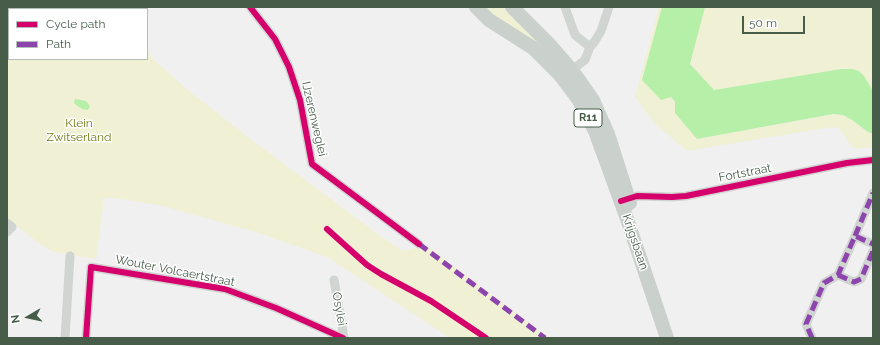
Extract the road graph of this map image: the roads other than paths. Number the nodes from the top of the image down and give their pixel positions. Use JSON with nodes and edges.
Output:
{"nodes":[{"id":1,"x":250,"y":7,"type":"edge"},
{"id":2,"x":476,"y":7,"type":"edge"},
{"id":3,"x":512,"y":7,"type":"edge"},
{"id":4,"x":565,"y":7,"type":"edge"},
{"id":5,"x":609,"y":7,"type":"edge"},
{"id":6,"x":590,"y":47,"type":"junction"},
{"id":7,"x":572,"y":70,"type":"junction"},
{"id":8,"x":873,"y":160,"type":"edge"},
{"id":9,"x":873,"y":193,"type":"edge"},
{"id":10,"x":625,"y":200,"type":"junction"},
{"id":11,"x":7,"y":223,"type":"edge"},
{"id":12,"x":7,"y":232,"type":"edge"},
{"id":13,"x":855,"y":236,"type":"junction"},
{"id":14,"x":419,"y":244,"type":"dead end"},
{"id":15,"x":873,"y":244,"type":"edge"},
{"id":16,"x":873,"y":251,"type":"edge"},
{"id":17,"x":70,"y":256,"type":"dead end"},
{"id":18,"x":838,"y":274,"type":"junction"},
{"id":19,"x":334,"y":280,"type":"dead end"},
{"id":20,"x":65,"y":338,"type":"edge"},
{"id":21,"x":86,"y":338,"type":"edge"},
{"id":22,"x":343,"y":338,"type":"edge"},
{"id":23,"x":667,"y":338,"type":"edge"},
{"id":24,"x":674,"y":338,"type":"edge"},
{"id":25,"x":812,"y":338,"type":"edge"}],
"edges":[{"from":1,"to":14,"type":"street","name":"IJzerenweglei"},
{"from":2,"to":10,"type":"main road","name":"Krijgsbaan","number":"R11"},
{"from":3,"to":7,"type":"main road","name":"Krijgsbaan","number":"R11"},
{"from":4,"to":6,"type":"street"},
{"from":5,"to":6,"type":"street"},
{"from":6,"to":7,"type":"street"},
{"from":7,"to":10,"type":"main road","name":"Krijgsbaan","number":"R11"},
{"from":8,"to":10,"type":"street","name":"Fortstraat"},
{"from":9,"to":13,"type":"street"},
{"from":10,"to":23,"type":"main road","name":"Krijgsbaan","number":"R11"},
{"from":10,"to":24,"type":"main road","name":"Krijgsbaan","number":"R11"},
{"from":11,"to":12,"type":"street"},
{"from":13,"to":15,"type":"street"},
{"from":13,"to":18,"type":"street"},
{"from":16,"to":18,"type":"street"},
{"from":17,"to":20,"type":"street"},
{"from":18,"to":25,"type":"street"},
{"from":19,"to":22,"type":"street","name":"Osylei"},
{"from":21,"to":22,"type":"street","name":"Wouter Volcaertstraat"}]}
